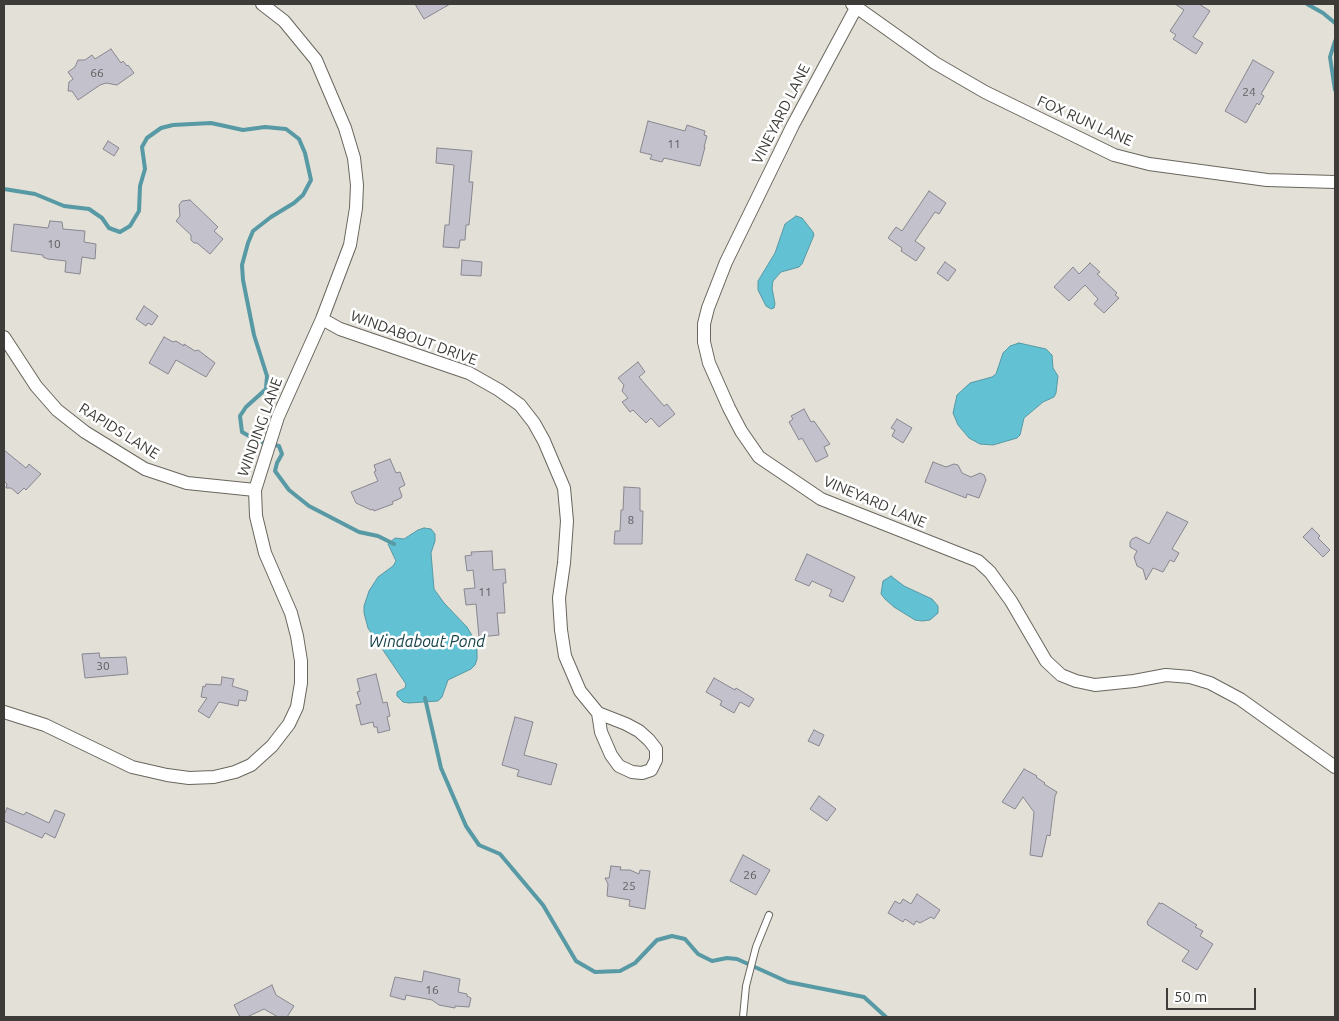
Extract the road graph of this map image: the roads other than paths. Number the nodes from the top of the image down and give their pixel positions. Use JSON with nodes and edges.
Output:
{"nodes":[{"id":1,"x":262,"y":4,"type":"edge"},
{"id":2,"x":854,"y":6,"type":"edge"},
{"id":3,"x":1335,"y":182,"type":"edge"},
{"id":4,"x":322,"y":319,"type":"junction"},
{"id":5,"x":4,"y":337,"type":"edge"},
{"id":6,"x":255,"y":490,"type":"junction"},
{"id":7,"x":4,"y":712,"type":"edge"},
{"id":8,"x":598,"y":713,"type":"junction"},
{"id":9,"x":1335,"y":767,"type":"edge"},
{"id":10,"x":769,"y":915,"type":"dead end"},
{"id":11,"x":743,"y":1017,"type":"edge"}],
"edges":[{"from":1,"to":4,"type":"street","name":"WINDING LANE"},
{"from":2,"to":3,"type":"street","name":"FOX RUN LANE"},
{"from":2,"to":9,"type":"street","name":"VINEYARD LANE"},
{"from":4,"to":6,"type":"street","name":"WINDING LANE"},
{"from":4,"to":8,"type":"street","name":"WINDABOUT DRIVE"},
{"from":5,"to":6,"type":"street","name":"RAPIDS LANE"},
{"from":6,"to":7,"type":"street","name":"WINDING LANE"},
{"from":8,"to":8,"type":"street","name":"WINDABOUT DRIVE"},
{"from":10,"to":11,"type":"lane"}]}
